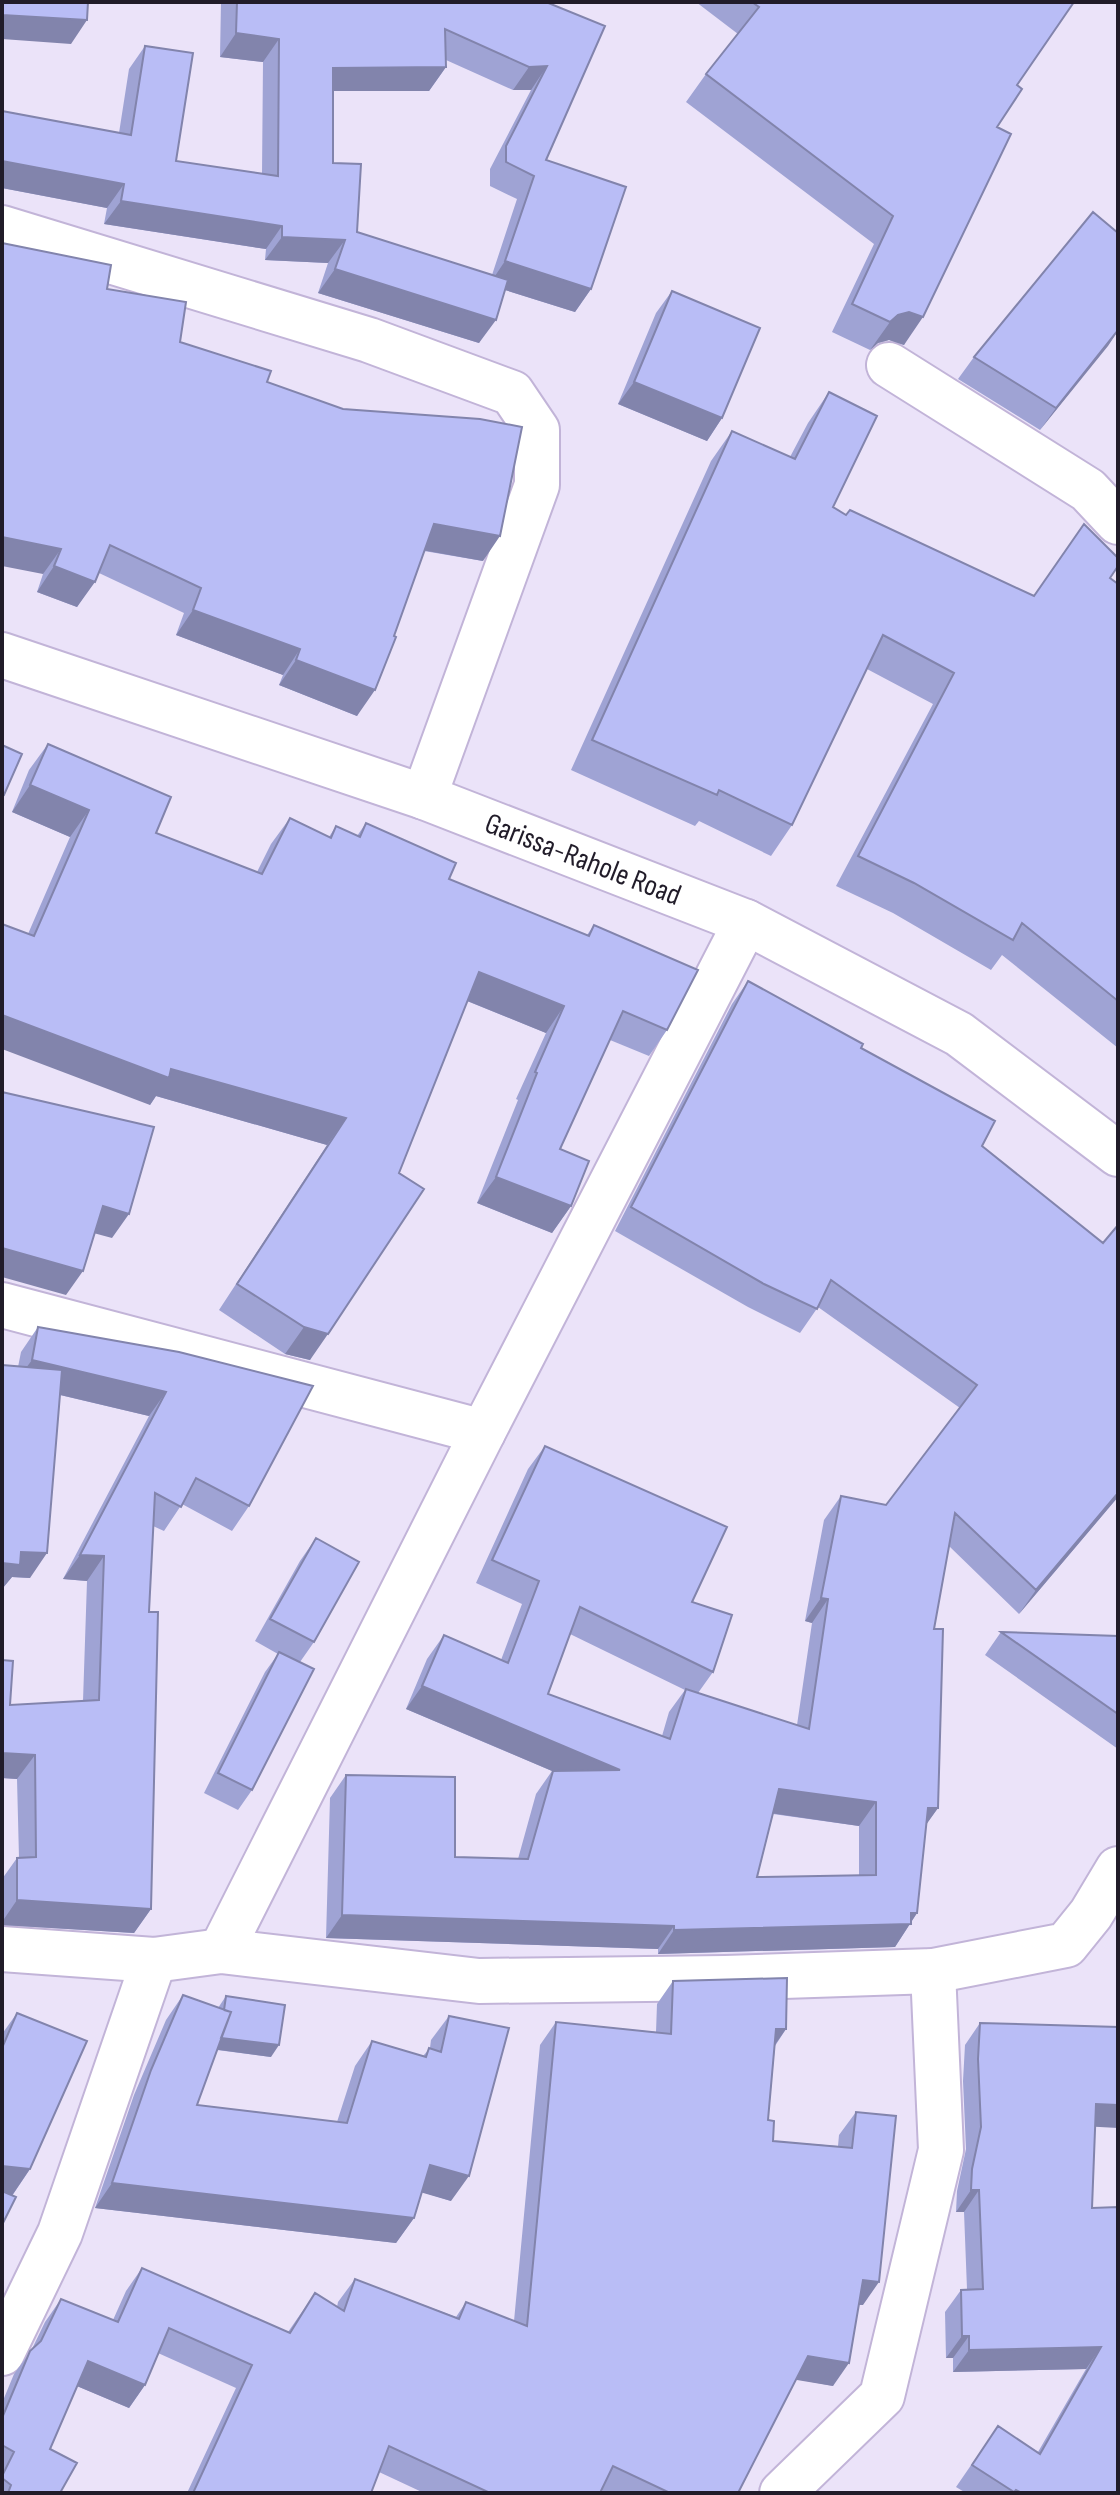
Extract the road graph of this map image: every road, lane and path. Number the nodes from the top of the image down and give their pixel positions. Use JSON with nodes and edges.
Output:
{"nodes":[{"id":1,"x":2,"y":228,"type":"edge"},
{"id":2,"x":889,"y":365,"type":"dead end"},
{"id":3,"x":1118,"y":522,"type":"edge"},
{"id":4,"x":2,"y":655,"type":"edge"},
{"id":5,"x":424,"y":797,"type":"junction"},
{"id":6,"x":746,"y":922,"type":"junction"},
{"id":7,"x":1118,"y":1154,"type":"edge"},
{"id":8,"x":2,"y":1305,"type":"edge"},
{"id":9,"x":483,"y":1432,"type":"junction"},
{"id":10,"x":1118,"y":1869,"type":"edge"},
{"id":11,"x":2,"y":1949,"type":"edge"},
{"id":12,"x":221,"y":1951,"type":"junction"},
{"id":13,"x":154,"y":1960,"type":"junction"},
{"id":14,"x":933,"y":1971,"type":"junction"},
{"id":15,"x":2,"y":2353,"type":"edge"},
{"id":16,"x":782,"y":2493,"type":"edge"}],
"edges":[{"from":1,"to":5,"type":"street"},
{"from":2,"to":3,"type":"street"},
{"from":4,"to":5,"type":"street","name":"Garissa-Rahole Road"},
{"from":5,"to":6,"type":"street","name":"Garissa-Rahole Road"},
{"from":6,"to":7,"type":"street","name":"Garissa-Rahole Road"},
{"from":6,"to":9,"type":"street"},
{"from":8,"to":9,"type":"street"},
{"from":9,"to":12,"type":"street"},
{"from":10,"to":14,"type":"street"},
{"from":11,"to":13,"type":"street"},
{"from":12,"to":13,"type":"street"},
{"from":12,"to":14,"type":"street"},
{"from":13,"to":15,"type":"street"},
{"from":14,"to":16,"type":"street"}]}
